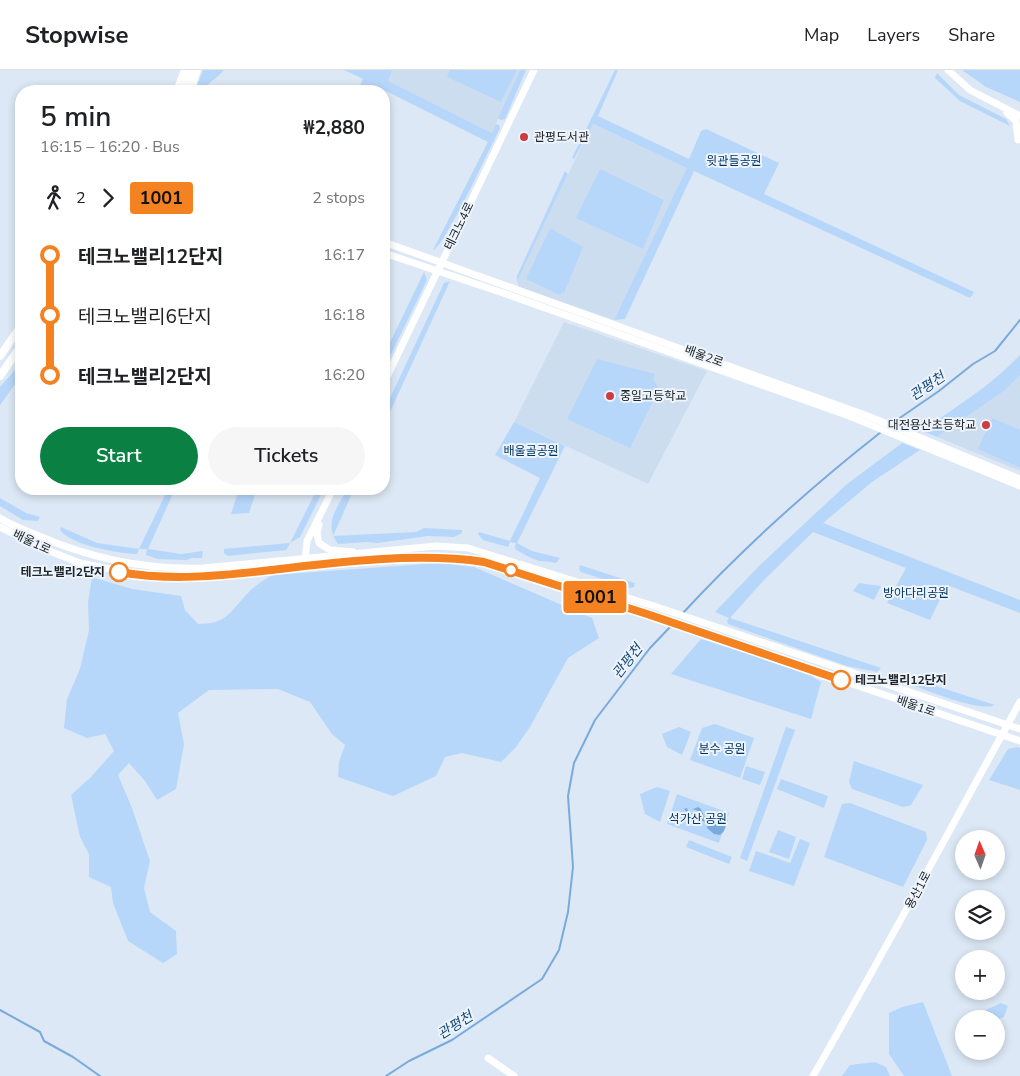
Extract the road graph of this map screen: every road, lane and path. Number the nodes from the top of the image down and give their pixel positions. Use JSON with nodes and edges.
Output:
{"nodes":[{"id":1,"x":184,"y":70,"type":"edge"},
{"id":2,"x":191,"y":70,"type":"edge"},
{"id":3,"x":197,"y":70,"type":"edge"},
{"id":4,"x":534,"y":70,"type":"edge"},
{"id":5,"x":948,"y":70,"type":"edge"},
{"id":6,"x":179,"y":85,"type":"edge"},
{"id":7,"x":188,"y":85,"type":"edge"},
{"id":8,"x":191,"y":85,"type":"edge"},
{"id":9,"x":1002,"y":107,"type":"junction"},
{"id":10,"x":1020,"y":116,"type":"edge"},
{"id":11,"x":1020,"y":138,"type":"edge"},
{"id":12,"x":390,"y":244,"type":"edge"},
{"id":13,"x":390,"y":255,"type":"edge"},
{"id":14,"x":442,"y":262,"type":"junction"},
{"id":15,"x":437,"y":271,"type":"junction"},
{"id":16,"x":15,"y":335,"type":"edge"},
{"id":17,"x":15,"y":355,"type":"edge"},
{"id":18,"x":0,"y":356,"type":"edge"},
{"id":19,"x":390,"y":370,"type":"edge"},
{"id":20,"x":0,"y":376,"type":"edge"},
{"id":21,"x":866,"y":419,"type":"junction"},
{"id":22,"x":1020,"y":479,"type":"edge"},
{"id":23,"x":1020,"y":486,"type":"edge"},
{"id":24,"x":330,"y":495,"type":"edge"},
{"id":25,"x":0,"y":518,"type":"edge"},
{"id":26,"x":319,"y":518,"type":"junction"},
{"id":27,"x":0,"y":527,"type":"edge"},
{"id":28,"x":361,"y":554,"type":"junction"},
{"id":29,"x":305,"y":562,"type":"junction"},
{"id":30,"x":1020,"y":702,"type":"edge"},
{"id":31,"x":1008,"y":725,"type":"junction"},
{"id":32,"x":1020,"y":729,"type":"edge"},
{"id":33,"x":1002,"y":735,"type":"junction"},
{"id":34,"x":1020,"y":741,"type":"edge"},
{"id":35,"x":488,"y":1058,"type":"dead end"},
{"id":36,"x":514,"y":1076,"type":"edge"},
{"id":37,"x":813,"y":1076,"type":"edge"}],
"edges":[{"from":1,"to":6,"type":"main road"},
{"from":2,"to":7,"type":"main road"},
{"from":3,"to":8,"type":"main road"},
{"from":4,"to":14,"type":"main road","name":"테크노4로"},
{"from":5,"to":9,"type":"main road"},
{"from":9,"to":10,"type":"main road"},
{"from":9,"to":11,"type":"main road"},
{"from":12,"to":14,"type":"main road","name":"배울2로"},
{"from":13,"to":15,"type":"main road","name":"배울2로"},
{"from":14,"to":15,"type":"main road","name":"테크노4로"},
{"from":14,"to":21,"type":"main road","name":"배울2로"},
{"from":15,"to":19,"type":"main road","name":"테크노4로"},
{"from":15,"to":21,"type":"main road","name":"배울2로"},
{"from":16,"to":18,"type":"main road"},
{"from":17,"to":20,"type":"main road"},
{"from":21,"to":22,"type":"main road","name":"배울2로"},
{"from":21,"to":23,"type":"main road","name":"배울2로"},
{"from":24,"to":26,"type":"main road"},
{"from":25,"to":29,"type":"main road","name":"배울1로"},
{"from":26,"to":28,"type":"main road"},
{"from":26,"to":29,"type":"main road"},
{"from":27,"to":29,"type":"main road","name":"배울1로"},
{"from":28,"to":29,"type":"main road","name":"배울1로"},
{"from":28,"to":31,"type":"main road","name":"배울1로"},
{"from":29,"to":33,"type":"main road","name":"배울1로"},
{"from":30,"to":31,"type":"main road","name":"용산1로"},
{"from":31,"to":32,"type":"main road","name":"배울1로"},
{"from":31,"to":33,"type":"main road","name":"용산1로"},
{"from":33,"to":34,"type":"main road","name":"배울1로"},
{"from":33,"to":37,"type":"main road","name":"용산1로"},
{"from":35,"to":36,"type":"main road"}]}
